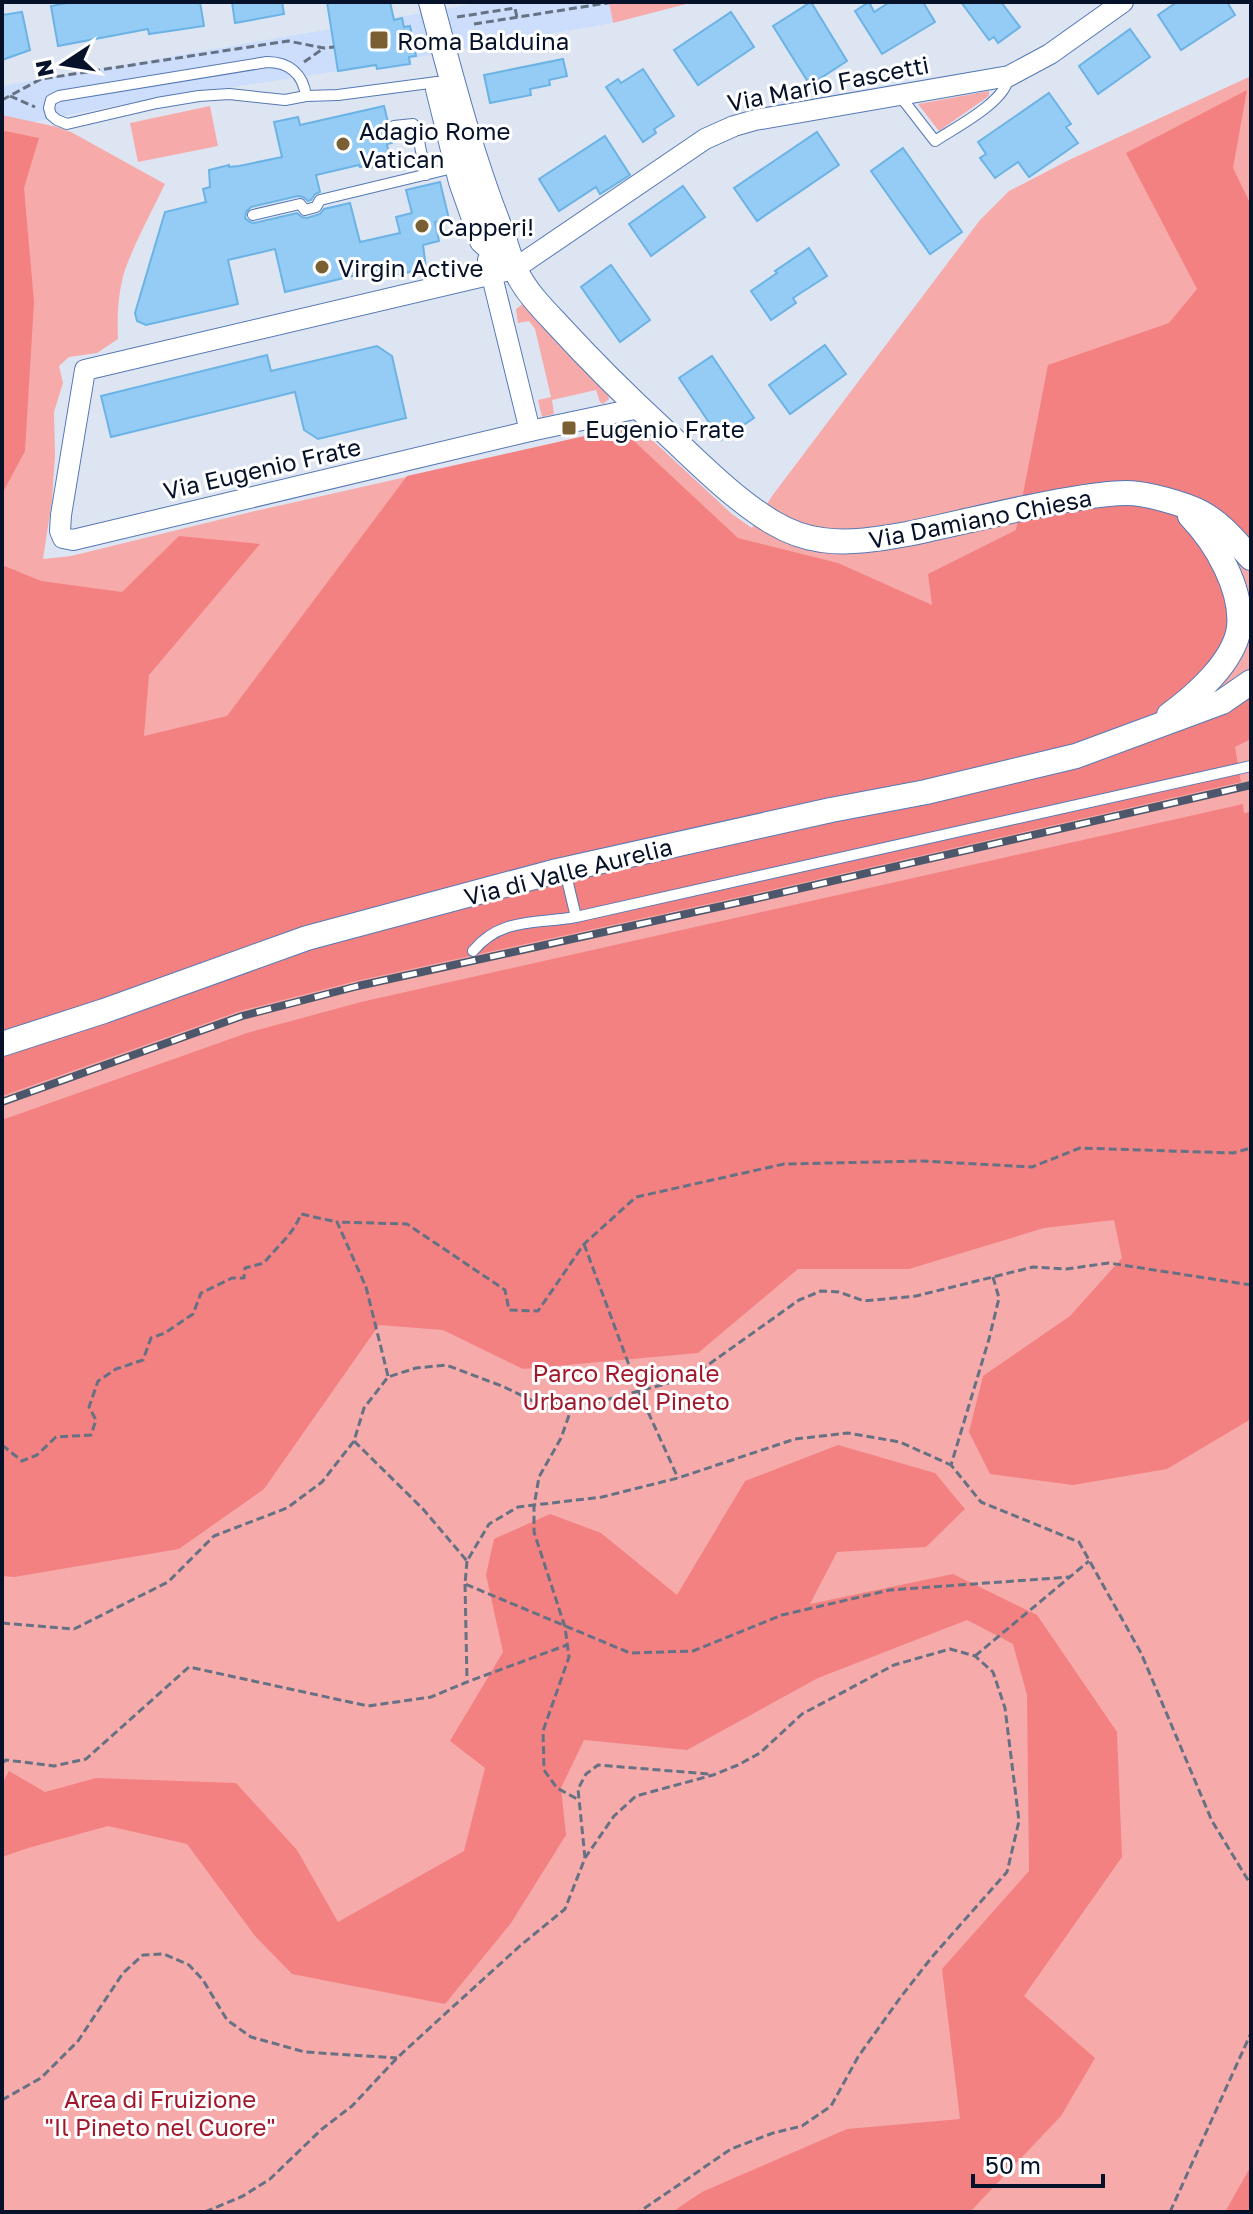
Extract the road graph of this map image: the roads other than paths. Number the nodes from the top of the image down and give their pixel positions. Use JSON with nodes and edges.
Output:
{"nodes":[{"id":1,"x":415,"y":2,"type":"edge"},
{"id":2,"x":431,"y":2,"type":"edge"},
{"id":3,"x":1123,"y":2,"type":"edge"},
{"id":4,"x":435,"y":46,"type":"junction"},
{"id":5,"x":1009,"y":76,"type":"junction"},
{"id":6,"x":437,"y":82,"type":"junction"},
{"id":7,"x":899,"y":94,"type":"junction"},
{"id":8,"x":306,"y":96,"type":"junction"},
{"id":9,"x":394,"y":126,"type":"dead end"},
{"id":10,"x":457,"y":167,"type":"junction"},
{"id":11,"x":426,"y":175,"type":"junction"},
{"id":12,"x":253,"y":215,"type":"dead end"},
{"id":13,"x":503,"y":271,"type":"junction"},
{"id":14,"x":639,"y":408,"type":"junction"},
{"id":15,"x":530,"y":431,"type":"junction"},
{"id":16,"x":1170,"y":502,"type":"junction"},
{"id":17,"x":1251,"y":558,"type":"edge"},
{"id":18,"x":1239,"y":629,"type":"joint"},
{"id":19,"x":1251,"y":682,"type":"edge"},
{"id":20,"x":1144,"y":732,"type":"junction"},
{"id":21,"x":1251,"y":766,"type":"edge"},
{"id":22,"x":564,"y":869,"type":"junction"},
{"id":23,"x":576,"y":917,"type":"junction"},
{"id":24,"x":473,"y":951,"type":"dead end"},
{"id":25,"x":2,"y":1044,"type":"edge"}],
"edges":[{"from":1,"to":4,"type":"street"},
{"from":2,"to":4,"type":"street"},
{"from":3,"to":5,"type":"street","name":"Via Mario Fascetti"},
{"from":4,"to":6,"type":"street","name":"Via Damiano Chiesa"},
{"from":4,"to":13,"type":"street","name":"Via Damiano Chiesa"},
{"from":5,"to":7,"type":"street","name":"Via Mario Fascetti"},
{"from":5,"to":7,"type":"lane"},
{"from":6,"to":8,"type":"lane"},
{"from":6,"to":10,"type":"street","name":"Via Damiano Chiesa"},
{"from":7,"to":13,"type":"street","name":"Via Mario Fascetti"},
{"from":8,"to":8,"type":"lane"},
{"from":9,"to":11,"type":"lane"},
{"from":10,"to":11,"type":"lane"},
{"from":10,"to":13,"type":"street","name":"Via Damiano Chiesa"},
{"from":11,"to":12,"type":"lane"},
{"from":13,"to":14,"type":"street","name":"Via Damiano Chiesa"},
{"from":13,"to":15,"type":"street","name":"Via Damiano Chiesa"},
{"from":13,"to":15,"type":"street","name":"Via Eugenio Frate"},
{"from":14,"to":15,"type":"street","name":"Via Eugenio Frate"},
{"from":14,"to":16,"type":"street","name":"Via Damiano Chiesa"},
{"from":16,"to":17,"type":"street","name":"Via Damiano Chiesa"},
{"from":16,"to":18,"type":"street","name":"Via Damiano Chiesa"},
{"from":18,"to":20,"type":"street","name":"Via di Valle Aurelia"},
{"from":19,"to":20,"type":"street","name":"Via di Valle Aurelia"},
{"from":20,"to":22,"type":"street","name":"Via di Valle Aurelia"},
{"from":21,"to":23,"type":"lane"},
{"from":22,"to":23,"type":"lane"},
{"from":22,"to":25,"type":"street","name":"Via di Valle Aurelia"},
{"from":23,"to":24,"type":"lane"}]}
